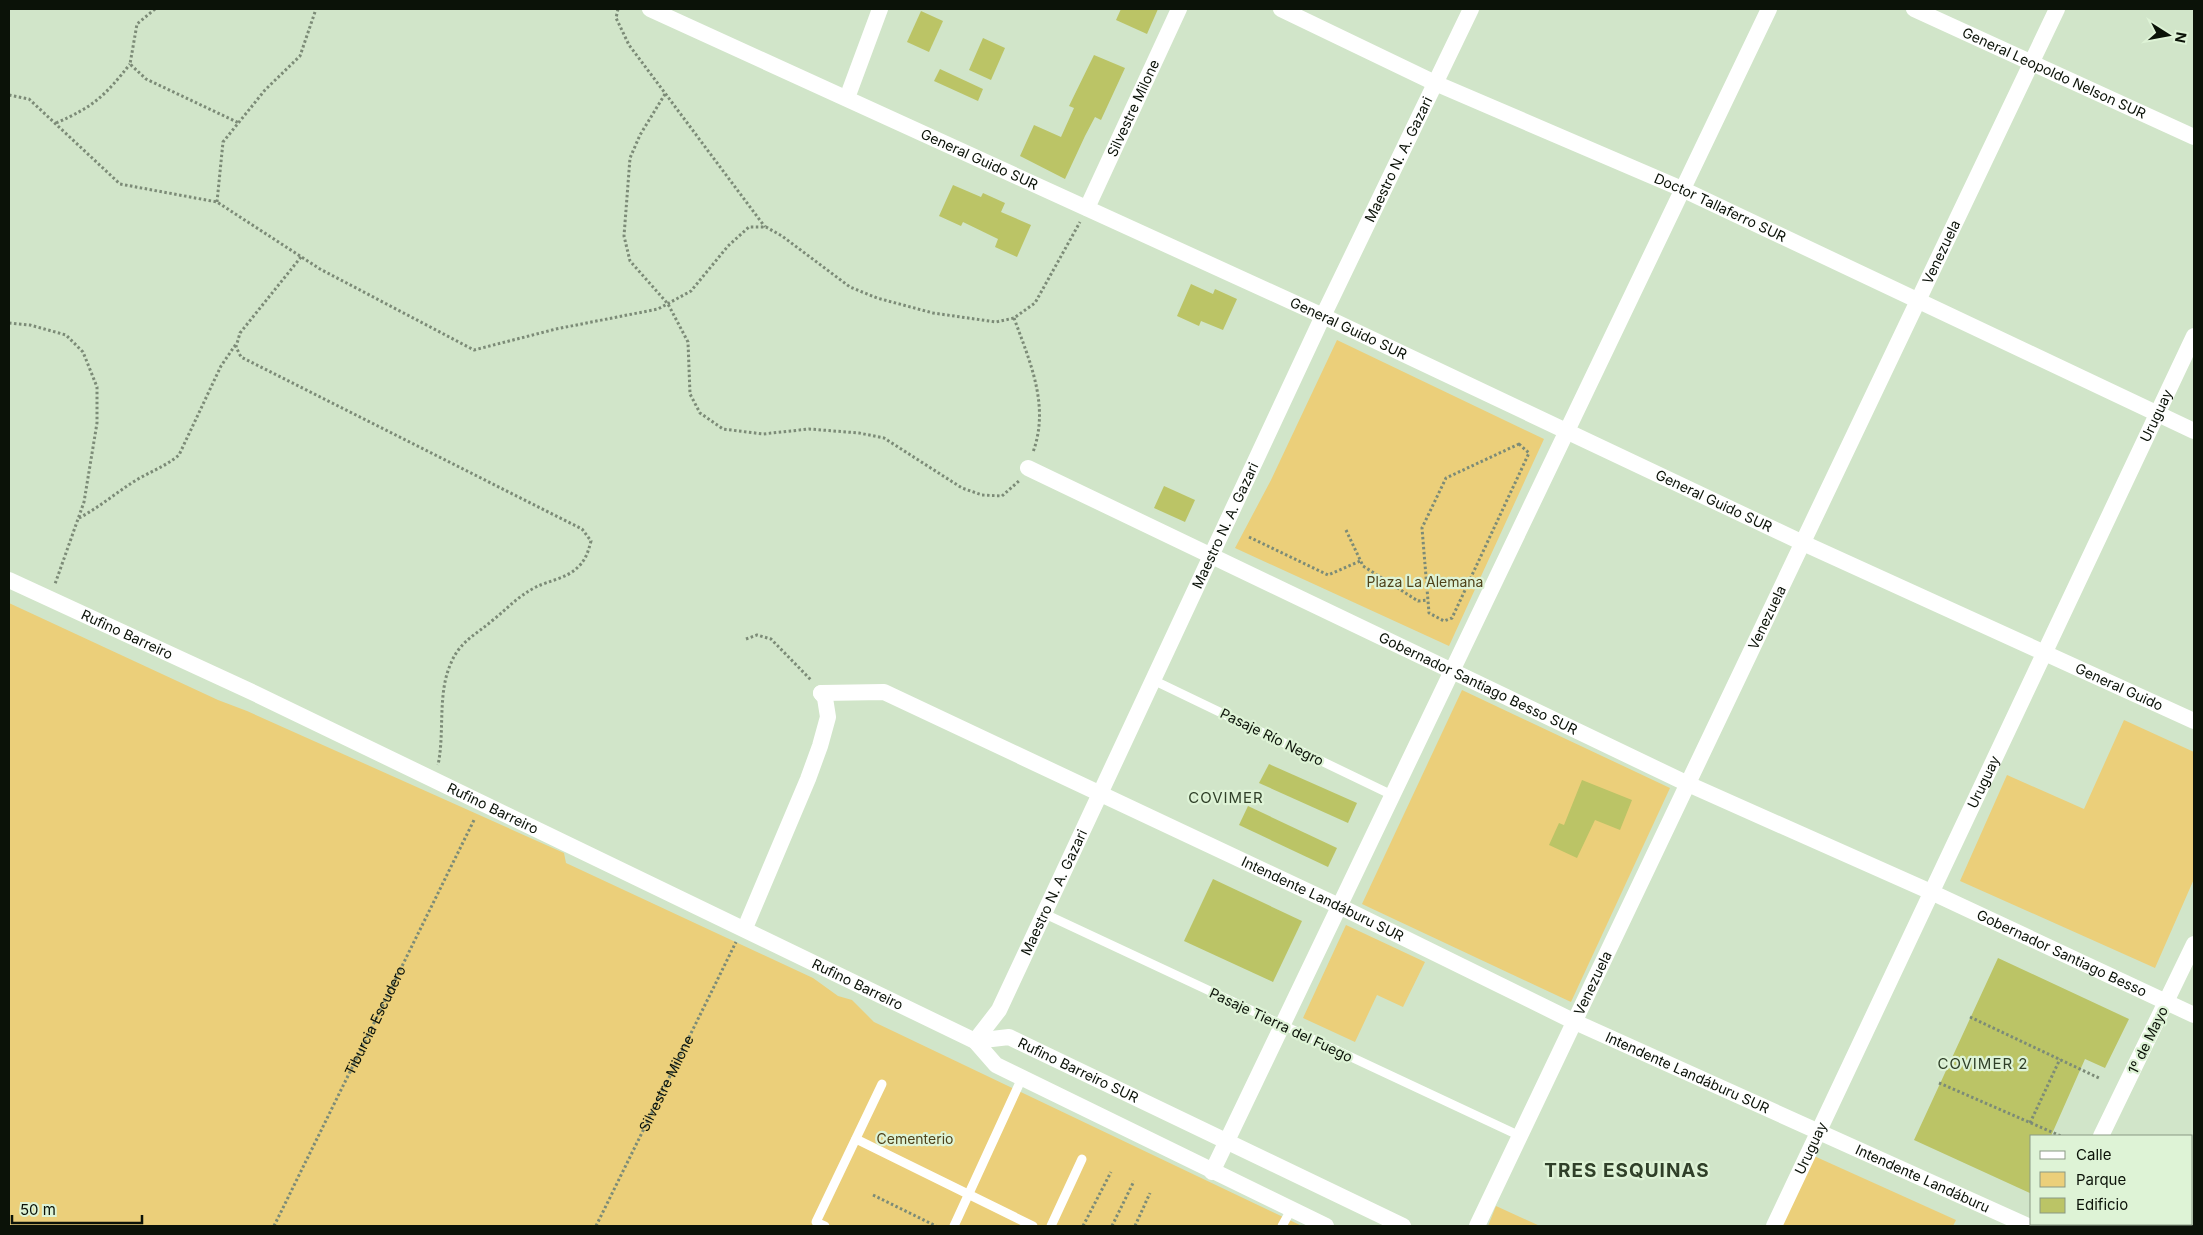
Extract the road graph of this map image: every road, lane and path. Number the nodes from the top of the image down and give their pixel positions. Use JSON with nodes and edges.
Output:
{"nodes":[{"id":1,"x":155,"y":9,"type":"edge"},
{"id":2,"x":316,"y":9,"type":"edge"},
{"id":3,"x":618,"y":9,"type":"edge"},
{"id":4,"x":650,"y":9,"type":"edge"},
{"id":5,"x":880,"y":9,"type":"edge"},
{"id":6,"x":1180,"y":9,"type":"edge"},
{"id":7,"x":1281,"y":9,"type":"edge"},
{"id":8,"x":1471,"y":9,"type":"edge"},
{"id":9,"x":1769,"y":9,"type":"edge"},
{"id":10,"x":1914,"y":9,"type":"edge"},
{"id":11,"x":2057,"y":9,"type":"edge"},
{"id":12,"x":2031,"y":62,"type":"junction"},
{"id":13,"x":130,"y":64,"type":"junction"},
{"id":14,"x":1435,"y":83,"type":"junction"},
{"id":15,"x":665,"y":94,"type":"junction"},
{"id":16,"x":9,"y":95,"type":"edge"},
{"id":17,"x":847,"y":98,"type":"junction"},
{"id":18,"x":56,"y":123,"type":"junction"},
{"id":19,"x":239,"y":123,"type":"junction"},
{"id":20,"x":2194,"y":137,"type":"edge"},
{"id":21,"x":1682,"y":189,"type":"junction"},
{"id":22,"x":217,"y":202,"type":"junction"},
{"id":23,"x":1087,"y":208,"type":"junction"},
{"id":24,"x":766,"y":227,"type":"junction"},
{"id":25,"x":302,"y":257,"type":"junction"},
{"id":26,"x":1917,"y":302,"type":"junction"},
{"id":27,"x":668,"y":304,"type":"junction"},
{"id":28,"x":1324,"y":316,"type":"junction"},
{"id":29,"x":1014,"y":318,"type":"junction"},
{"id":30,"x":9,"y":323,"type":"edge"},
{"id":31,"x":2194,"y":336,"type":"edge"},
{"id":32,"x":237,"y":341,"type":"junction"},
{"id":33,"x":2157,"y":414,"type":"junction"},
{"id":34,"x":1567,"y":429,"type":"junction"},
{"id":35,"x":2194,"y":431,"type":"edge"},
{"id":36,"x":1028,"y":468,"type":"junction"},
{"id":37,"x":79,"y":518,"type":"junction"},
{"id":38,"x":1346,"y":530,"type":"dead end"},
{"id":39,"x":1249,"y":537,"type":"dead end"},
{"id":40,"x":1803,"y":543,"type":"junction"},
{"id":41,"x":1211,"y":556,"type":"junction"},
{"id":42,"x":1360,"y":561,"type":"junction"},
{"id":43,"x":9,"y":580,"type":"edge"},
{"id":44,"x":50,"y":599,"type":"junction"},
{"id":45,"x":1428,"y":600,"type":"junction"},
{"id":46,"x":746,"y":639,"type":"dead end"},
{"id":47,"x":2044,"y":652,"type":"junction"},
{"id":48,"x":1451,"y":671,"type":"junction"},
{"id":49,"x":1153,"y":680,"type":"junction"},
{"id":50,"x":820,"y":693,"type":"junction"},
{"id":51,"x":2194,"y":721,"type":"edge"},
{"id":52,"x":432,"y":779,"type":"junction"},
{"id":53,"x":1688,"y":784,"type":"junction"},
{"id":54,"x":1100,"y":792,"type":"junction"},
{"id":55,"x":1392,"y":795,"type":"junction"},
{"id":56,"x":476,"y":815,"type":"dead end"},
{"id":57,"x":1931,"y":892,"type":"junction"},
{"id":58,"x":1339,"y":906,"type":"junction"},
{"id":59,"x":1042,"y":913,"type":"junction"},
{"id":60,"x":741,"y":935,"type":"junction"},
{"id":61,"x":2194,"y":944,"type":"edge"},
{"id":62,"x":2166,"y":1002,"type":"junction"},
{"id":63,"x":2194,"y":1015,"type":"edge"},
{"id":64,"x":1970,"y":1017,"type":"dead end"},
{"id":65,"x":1575,"y":1022,"type":"junction"},
{"id":66,"x":1282,"y":1025,"type":"junction"},
{"id":67,"x":975,"y":1041,"type":"junction"},
{"id":68,"x":2060,"y":1059,"type":"junction"},
{"id":69,"x":1022,"y":1078,"type":"junction"},
{"id":70,"x":2101,"y":1079,"type":"dead end"},
{"id":71,"x":1939,"y":1083,"type":"dead end"},
{"id":72,"x":882,"y":1084,"type":"dead end"},
{"id":73,"x":2030,"y":1123,"type":"junction"},
{"id":74,"x":1818,"y":1131,"type":"junction"},
{"id":75,"x":2059,"y":1135,"type":"edge"},
{"id":76,"x":2101,"y":1135,"type":"edge"},
{"id":77,"x":1520,"y":1136,"type":"junction"},
{"id":78,"x":856,"y":1140,"type":"junction"},
{"id":79,"x":1226,"y":1141,"type":"junction"},
{"id":80,"x":1082,"y":1159,"type":"dead end"},
{"id":81,"x":1111,"y":1172,"type":"dead end"},
{"id":82,"x":1212,"y":1172,"type":"junction"},
{"id":83,"x":1134,"y":1181,"type":"dead end"},
{"id":84,"x":1150,"y":1193,"type":"dead end"},
{"id":85,"x":873,"y":1195,"type":"dead end"},
{"id":86,"x":968,"y":1196,"type":"junction"},
{"id":87,"x":1290,"y":1210,"type":"junction"},
{"id":88,"x":815,"y":1224,"type":"edge"},
{"id":89,"x":274,"y":1226,"type":"edge"},
{"id":90,"x":596,"y":1226,"type":"edge"},
{"id":91,"x":825,"y":1226,"type":"edge"},
{"id":92,"x":936,"y":1226,"type":"edge"},
{"id":93,"x":954,"y":1226,"type":"edge"},
{"id":94,"x":1033,"y":1226,"type":"edge"},
{"id":95,"x":1051,"y":1226,"type":"edge"},
{"id":96,"x":1083,"y":1226,"type":"edge"},
{"id":97,"x":1112,"y":1226,"type":"edge"},
{"id":98,"x":1135,"y":1226,"type":"edge"},
{"id":99,"x":1282,"y":1226,"type":"edge"},
{"id":100,"x":1326,"y":1226,"type":"edge"},
{"id":101,"x":1403,"y":1226,"type":"edge"},
{"id":102,"x":1477,"y":1226,"type":"edge"},
{"id":103,"x":1774,"y":1226,"type":"edge"},
{"id":104,"x":2028,"y":1226,"type":"edge"}],
"edges":[{"from":1,"to":13,"type":"path"},
{"from":2,"to":19,"type":"path"},
{"from":3,"to":15,"type":"path"},
{"from":4,"to":17,"type":"street","name":"General Guido SUR"},
{"from":5,"to":17,"type":"street"},
{"from":6,"to":23,"type":"street","name":"Silvestre Milone"},
{"from":7,"to":14,"type":"street","name":"Doctor Tallaferro SUR"},
{"from":8,"to":14,"type":"street","name":"Maestro N. A. Gazari"},
{"from":9,"to":21,"type":"street"},
{"from":10,"to":12,"type":"street","name":"General Leopoldo Nelson SUR"},
{"from":11,"to":12,"type":"street","name":"Venezuela"},
{"from":12,"to":20,"type":"street","name":"General Leopoldo Nelson SUR"},
{"from":12,"to":26,"type":"street","name":"Venezuela"},
{"from":13,"to":18,"type":"path"},
{"from":13,"to":19,"type":"path"},
{"from":14,"to":21,"type":"street","name":"Doctor Tallaferro SUR"},
{"from":14,"to":28,"type":"street","name":"Maestro N. A. Gazari"},
{"from":15,"to":24,"type":"path"},
{"from":15,"to":27,"type":"path"},
{"from":16,"to":18,"type":"path"},
{"from":17,"to":23,"type":"street","name":"General Guido SUR"},
{"from":18,"to":22,"type":"path"},
{"from":19,"to":22,"type":"path"},
{"from":21,"to":26,"type":"street","name":"Doctor Tallaferro SUR"},
{"from":21,"to":34,"type":"street"},
{"from":22,"to":25,"type":"path"},
{"from":23,"to":28,"type":"street","name":"General Guido SUR"},
{"from":23,"to":29,"type":"path"},
{"from":24,"to":27,"type":"path"},
{"from":24,"to":29,"type":"path"},
{"from":25,"to":27,"type":"path"},
{"from":25,"to":32,"type":"path"},
{"from":26,"to":33,"type":"street","name":"Doctor Tallaferro SUR"},
{"from":26,"to":40,"type":"street","name":"Venezuela"},
{"from":27,"to":36,"type":"path"},
{"from":28,"to":34,"type":"street","name":"General Guido SUR"},
{"from":28,"to":41,"type":"street","name":"Maestro N. A. Gazari"},
{"from":29,"to":36,"type":"path"},
{"from":30,"to":37,"type":"path"},
{"from":31,"to":33,"type":"street","name":"Uruguay"},
{"from":32,"to":37,"type":"path"},
{"from":32,"to":52,"type":"path"},
{"from":33,"to":35,"type":"street","name":"Doctor Tallaferro SUR"},
{"from":33,"to":47,"type":"street","name":"Uruguay"},
{"from":34,"to":40,"type":"street","name":"General Guido SUR"},
{"from":34,"to":48,"type":"street"},
{"from":36,"to":41,"type":"street","name":"Gobernador Santiago Besso SUR"},
{"from":37,"to":44,"type":"path"},
{"from":38,"to":42,"type":"path"},
{"from":39,"to":42,"type":"path"},
{"from":40,"to":47,"type":"street","name":"General Guido SUR"},
{"from":40,"to":53,"type":"street","name":"Venezuela"},
{"from":41,"to":48,"type":"street","name":"Gobernador Santiago Besso SUR"},
{"from":41,"to":49,"type":"street","name":"Maestro N. A. Gazari"},
{"from":42,"to":45,"type":"path"},
{"from":43,"to":44,"type":"street","name":"Rufino Barreiro"},
{"from":44,"to":52,"type":"street","name":"Rufino Barreiro"},
{"from":45,"to":45,"type":"path"},
{"from":46,"to":50,"type":"path"},
{"from":47,"to":51,"type":"street","name":"General Guido"},
{"from":47,"to":57,"type":"street","name":"Uruguay"},
{"from":48,"to":53,"type":"street","name":"Gobernador Santiago Besso SUR"},
{"from":48,"to":55,"type":"street"},
{"from":49,"to":54,"type":"street","name":"Maestro N. A. Gazari"},
{"from":49,"to":55,"type":"lane","name":"Pasaje Río Negro"},
{"from":50,"to":54,"type":"street","name":"Intendente Landáburu SUR"},
{"from":50,"to":60,"type":"street"},
{"from":52,"to":60,"type":"street","name":"Rufino Barreiro"},
{"from":53,"to":57,"type":"street","name":"Gobernador Santiago Besso SUR"},
{"from":53,"to":65,"type":"street","name":"Venezuela"},
{"from":54,"to":58,"type":"street","name":"Intendente Landáburu SUR"},
{"from":54,"to":59,"type":"street","name":"Maestro N. A. Gazari"},
{"from":55,"to":58,"type":"street"},
{"from":56,"to":89,"type":"path","name":"Tiburcia Escudero"},
{"from":57,"to":62,"type":"street","name":"Gobernador Santiago Besso"},
{"from":57,"to":74,"type":"street","name":"Uruguay"},
{"from":58,"to":65,"type":"street","name":"Intendente Landáburu SUR"},
{"from":58,"to":66,"type":"street"},
{"from":59,"to":66,"type":"lane","name":"Pasaje Tierra del Fuego"},
{"from":59,"to":67,"type":"street","name":"Maestro N. A. Gazari"},
{"from":60,"to":67,"type":"street","name":"Rufino Barreiro"},
{"from":60,"to":90,"type":"path","name":"Silvestre Milone"},
{"from":61,"to":62,"type":"street","name":"1º de Mayo"},
{"from":62,"to":63,"type":"street","name":"Gobernador Santiago Besso"},
{"from":62,"to":76,"type":"street","name":"1º de Mayo"},
{"from":64,"to":68,"type":"path"},
{"from":65,"to":74,"type":"street","name":"Intendente Landáburu SUR"},
{"from":65,"to":77,"type":"street","name":"Venezuela"},
{"from":66,"to":77,"type":"lane","name":"Pasaje Tierra del Fuego"},
{"from":66,"to":79,"type":"street"},
{"from":67,"to":69,"type":"street"},
{"from":67,"to":79,"type":"street","name":"Rufino Barreiro SUR"},
{"from":68,"to":70,"type":"path"},
{"from":68,"to":73,"type":"path"},
{"from":69,"to":82,"type":"street"},
{"from":69,"to":86,"type":"lane"},
{"from":71,"to":73,"type":"path"},
{"from":72,"to":78,"type":"lane"},
{"from":73,"to":75,"type":"path"},
{"from":74,"to":103,"type":"street","name":"Uruguay"},
{"from":74,"to":104,"type":"street","name":"Intendente Landáburu"},
{"from":77,"to":102,"type":"street","name":"Venezuela"},
{"from":78,"to":86,"type":"lane"},
{"from":78,"to":88,"type":"lane"},
{"from":79,"to":82,"type":"street"},
{"from":79,"to":101,"type":"street","name":"Rufino Barreiro SUR"},
{"from":80,"to":95,"type":"lane"},
{"from":81,"to":96,"type":"path"},
{"from":82,"to":87,"type":"street"},
{"from":83,"to":97,"type":"path"},
{"from":84,"to":98,"type":"path"},
{"from":85,"to":92,"type":"path"},
{"from":86,"to":93,"type":"lane"},
{"from":86,"to":94,"type":"lane"},
{"from":87,"to":99,"type":"lane"},
{"from":87,"to":100,"type":"street"},
{"from":88,"to":91,"type":"lane"}]}
